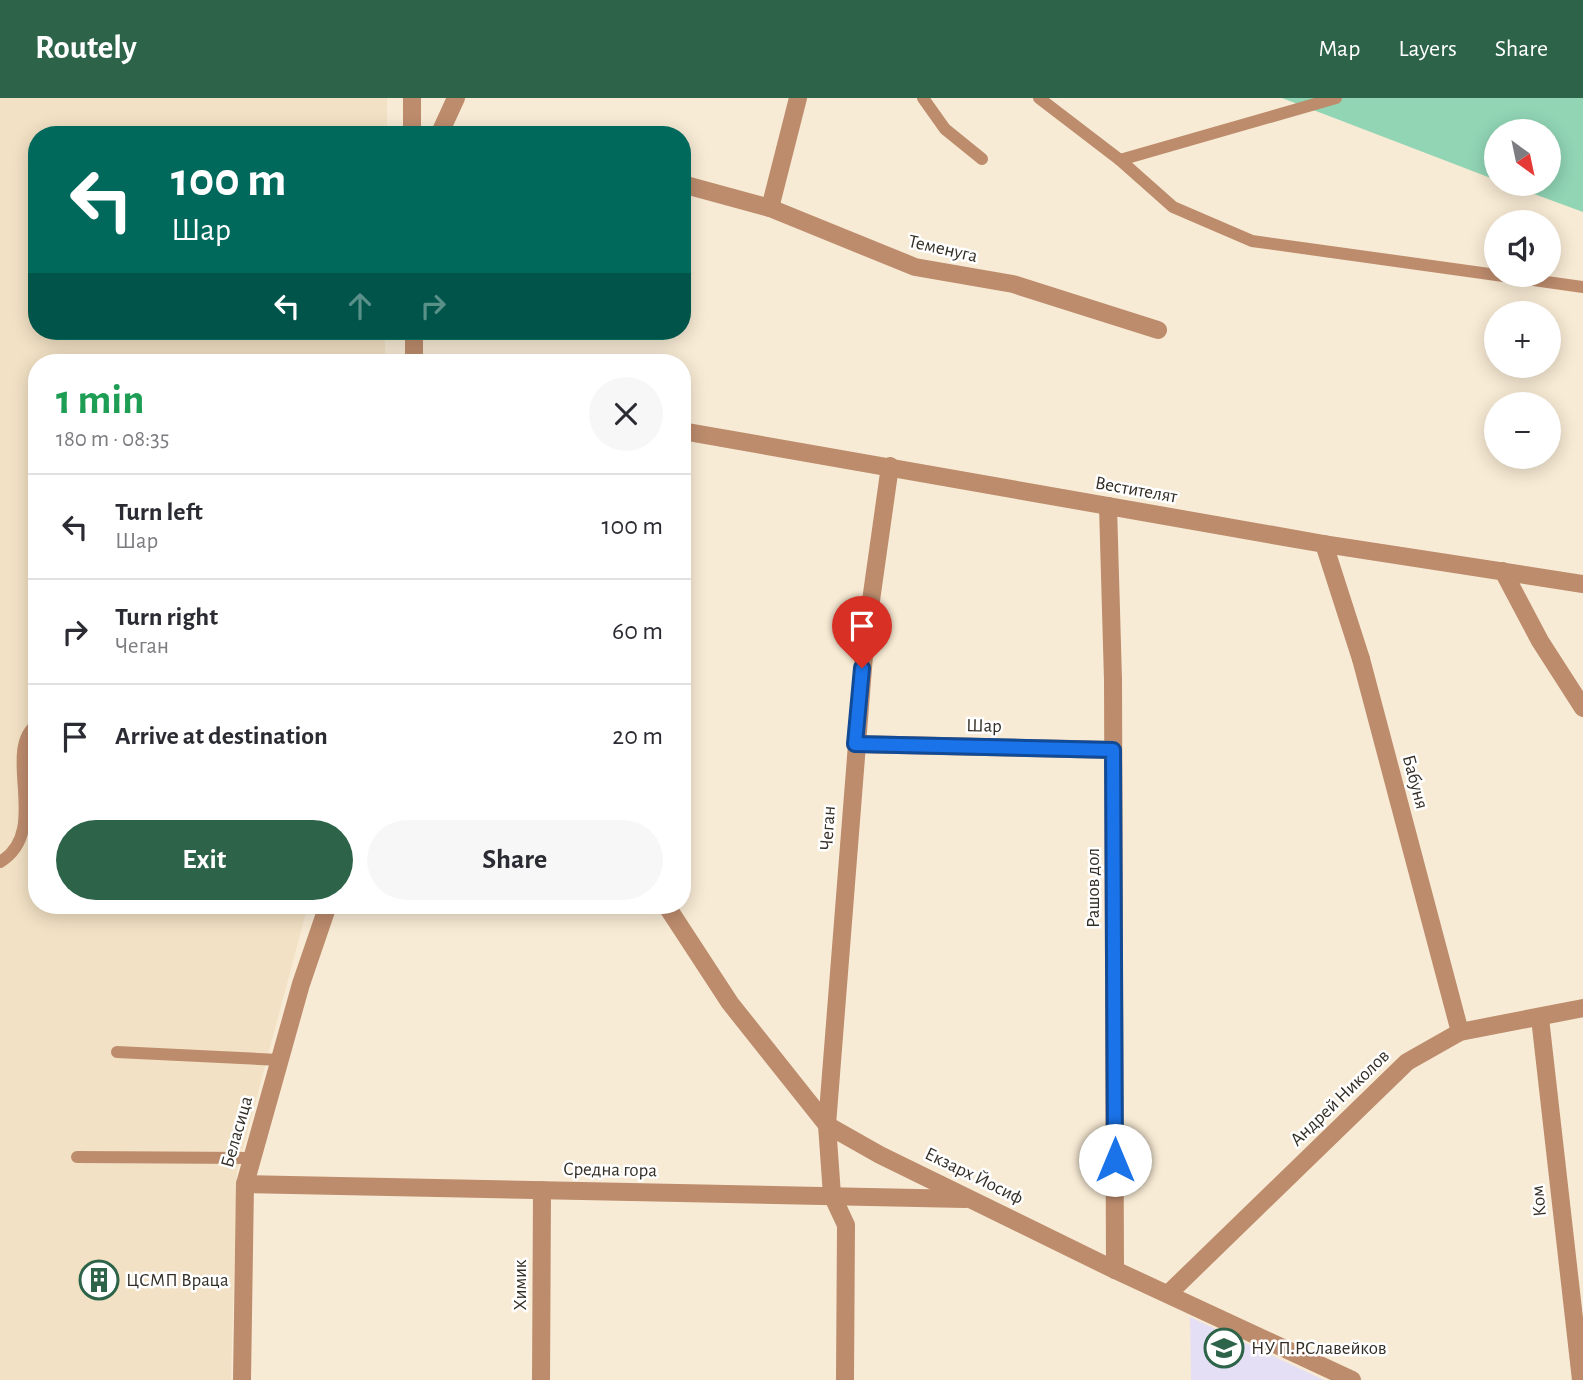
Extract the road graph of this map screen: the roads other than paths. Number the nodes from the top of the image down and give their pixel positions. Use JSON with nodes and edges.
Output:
{"nodes":[{"id":1,"x":412,"y":98,"type":"edge"},
{"id":2,"x":456,"y":98,"type":"edge"},
{"id":3,"x":798,"y":98,"type":"edge"},
{"id":4,"x":922,"y":98,"type":"edge"},
{"id":5,"x":1039,"y":98,"type":"edge"},
{"id":6,"x":1336,"y":98,"type":"edge"},
{"id":7,"x":412,"y":126,"type":"edge"},
{"id":8,"x":443,"y":126,"type":"edge"},
{"id":9,"x":982,"y":159,"type":"dead end"},
{"id":10,"x":1120,"y":160,"type":"junction"},
{"id":11,"x":691,"y":186,"type":"edge"},
{"id":12,"x":770,"y":208,"type":"junction"},
{"id":13,"x":1583,"y":287,"type":"edge"},
{"id":14,"x":1158,"y":330,"type":"dead end"},
{"id":15,"x":691,"y":433,"type":"edge"},
{"id":16,"x":890,"y":466,"type":"junction"},
{"id":17,"x":1108,"y":506,"type":"junction"},
{"id":18,"x":1324,"y":544,"type":"junction"},
{"id":19,"x":1503,"y":571,"type":"junction"},
{"id":20,"x":1583,"y":584,"type":"edge"},
{"id":21,"x":1583,"y":708,"type":"edge"},
{"id":22,"x":28,"y":735,"type":"edge"},
{"id":23,"x":855,"y":744,"type":"junction"},
{"id":24,"x":1113,"y":750,"type":"junction"},
{"id":25,"x":0,"y":862,"type":"edge"},
{"id":26,"x":325,"y":914,"type":"edge"},
{"id":27,"x":672,"y":914,"type":"edge"},
{"id":28,"x":1583,"y":1008,"type":"edge"},
{"id":29,"x":1540,"y":1018,"type":"junction"},
{"id":30,"x":1460,"y":1032,"type":"junction"},
{"id":31,"x":117,"y":1052,"type":"dead end"},
{"id":32,"x":279,"y":1060,"type":"junction"},
{"id":33,"x":827,"y":1125,"type":"junction"},
{"id":34,"x":77,"y":1157,"type":"dead end"},
{"id":35,"x":252,"y":1158,"type":"junction"},
{"id":36,"x":244,"y":1184,"type":"junction"},
{"id":37,"x":542,"y":1190,"type":"junction"},
{"id":38,"x":832,"y":1195,"type":"junction"},
{"id":39,"x":975,"y":1199,"type":"junction"},
{"id":40,"x":1115,"y":1270,"type":"junction"},
{"id":41,"x":1168,"y":1294,"type":"junction"},
{"id":42,"x":242,"y":1380,"type":"edge"},
{"id":43,"x":541,"y":1380,"type":"edge"},
{"id":44,"x":845,"y":1380,"type":"edge"},
{"id":45,"x":1352,"y":1380,"type":"edge"},
{"id":46,"x":1581,"y":1380,"type":"edge"}],
"edges":[{"from":1,"to":7,"type":"street"},
{"from":2,"to":8,"type":"street"},
{"from":3,"to":12,"type":"street"},
{"from":4,"to":9,"type":"lane"},
{"from":5,"to":10,"type":"lane"},
{"from":6,"to":10,"type":"lane"},
{"from":10,"to":13,"type":"lane"},
{"from":11,"to":12,"type":"street","name":"Теменуга"},
{"from":12,"to":14,"type":"street","name":"Теменуга"},
{"from":15,"to":16,"type":"street","name":"Вестителят"},
{"from":16,"to":17,"type":"street","name":"Вестителят"},
{"from":16,"to":23,"type":"street","name":"Чеган"},
{"from":17,"to":18,"type":"street","name":"Вестителят"},
{"from":17,"to":24,"type":"street","name":"Рашов дол"},
{"from":18,"to":19,"type":"street","name":"Вестителят"},
{"from":18,"to":30,"type":"street","name":"Бабуня"},
{"from":19,"to":20,"type":"street","name":"Вестителят"},
{"from":19,"to":21,"type":"street"},
{"from":22,"to":25,"type":"lane"},
{"from":23,"to":24,"type":"street","name":"Шар"},
{"from":23,"to":33,"type":"street","name":"Чеган"},
{"from":24,"to":40,"type":"street","name":"Рашов дол"},
{"from":26,"to":32,"type":"street","name":"Беласица"},
{"from":27,"to":33,"type":"street","name":"Екзарх Йосиф"},
{"from":28,"to":29,"type":"street","name":"Андрей Николов"},
{"from":29,"to":30,"type":"street","name":"Андрей Николов"},
{"from":29,"to":46,"type":"street","name":"Ком"},
{"from":30,"to":41,"type":"street","name":"Андрей Николов"},
{"from":31,"to":32,"type":"lane"},
{"from":32,"to":35,"type":"street","name":"Беласица"},
{"from":33,"to":38,"type":"street","name":"Чеган"},
{"from":33,"to":39,"type":"street","name":"Екзарх Йосиф"},
{"from":34,"to":35,"type":"lane"},
{"from":35,"to":36,"type":"street","name":"Беласица"},
{"from":36,"to":37,"type":"street","name":"Средна гора"},
{"from":36,"to":42,"type":"street","name":"Беласица"},
{"from":37,"to":38,"type":"street","name":"Средна гора"},
{"from":37,"to":43,"type":"street","name":"Химик"},
{"from":38,"to":39,"type":"street","name":"Средна гора"},
{"from":38,"to":44,"type":"street","name":"Чеган"},
{"from":39,"to":40,"type":"street","name":"Екзарх Йосиф"},
{"from":40,"to":41,"type":"street","name":"Екзарх Йосиф"},
{"from":41,"to":45,"type":"street","name":"Екзарх Йосиф"}]}
